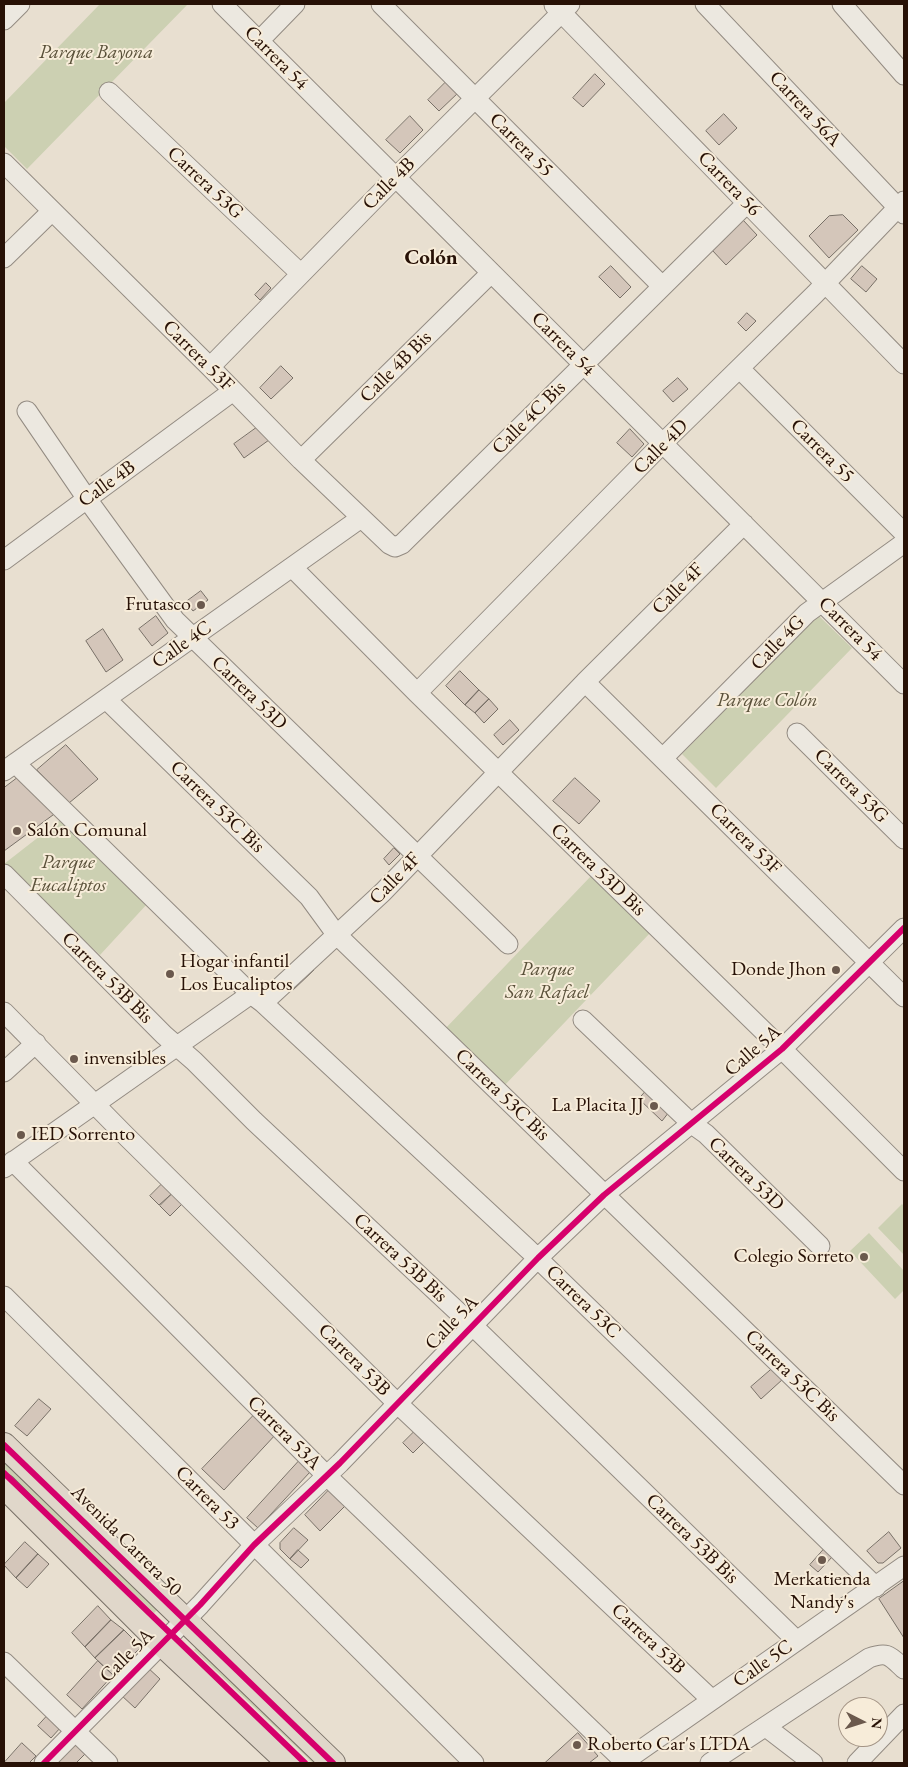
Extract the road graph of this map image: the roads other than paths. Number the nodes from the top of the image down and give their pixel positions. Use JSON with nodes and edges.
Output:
{"nodes":[{"id":1,"x":20,"y":4,"type":"edge"},
{"id":2,"x":222,"y":4,"type":"edge"},
{"id":3,"x":295,"y":4,"type":"edge"},
{"id":4,"x":381,"y":4,"type":"edge"},
{"id":5,"x":705,"y":4,"type":"edge"},
{"id":6,"x":842,"y":4,"type":"edge"},
{"id":7,"x":561,"y":7,"type":"edge"},
{"id":8,"x":4,"y":20,"type":"edge"},
{"id":9,"x":259,"y":41,"type":"junction"},
{"id":10,"x":904,"y":75,"type":"edge"},
{"id":11,"x":109,"y":92,"type":"dead end"},
{"id":12,"x":474,"y":98,"type":"junction"},
{"id":13,"x":4,"y":163,"type":"edge"},
{"id":14,"x":396,"y":177,"type":"junction"},
{"id":15,"x":747,"y":203,"type":"junction"},
{"id":16,"x":902,"y":208,"type":"edge"},
{"id":17,"x":51,"y":212,"type":"junction"},
{"id":18,"x":4,"y":258,"type":"edge"},
{"id":19,"x":492,"y":272,"type":"junction"},
{"id":20,"x":301,"y":274,"type":"junction"},
{"id":21,"x":826,"y":283,"type":"junction"},
{"id":22,"x":662,"y":286,"type":"junction"},
{"id":23,"x":583,"y":363,"type":"junction"},
{"id":24,"x":904,"y":364,"type":"edge"},
{"id":25,"x":210,"y":367,"type":"junction"},
{"id":26,"x":740,"y":369,"type":"junction"},
{"id":27,"x":233,"y":391,"type":"junction"},
{"id":28,"x":26,"y":411,"type":"dead end"},
{"id":29,"x":663,"y":444,"type":"junction"},
{"id":30,"x":301,"y":460,"type":"junction"},
{"id":31,"x":87,"y":499,"type":"junction"},
{"id":32,"x":361,"y":518,"type":"junction"},
{"id":33,"x":744,"y":524,"type":"junction"},
{"id":34,"x":904,"y":533,"type":"edge"},
{"id":35,"x":904,"y":543,"type":"edge"},
{"id":36,"x":395,"y":547,"type":"joint"},
{"id":37,"x":4,"y":560,"type":"edge"},
{"id":38,"x":292,"y":568,"type":"junction"},
{"id":39,"x":821,"y":601,"type":"junction"},
{"id":40,"x":192,"y":638,"type":"junction"},
{"id":41,"x":585,"y":682,"type":"junction"},
{"id":42,"x":904,"y":684,"type":"edge"},
{"id":43,"x":417,"y":693,"type":"junction"},
{"id":44,"x":106,"y":698,"type":"junction"},
{"id":45,"x":797,"y":733,"type":"dead end"},
{"id":46,"x":664,"y":758,"type":"junction"},
{"id":47,"x":9,"y":767,"type":"edge"},
{"id":48,"x":497,"y":772,"type":"junction"},
{"id":49,"x":904,"y":839,"type":"edge"},
{"id":50,"x":416,"y":856,"type":"junction"},
{"id":51,"x":4,"y":874,"type":"edge"},
{"id":52,"x":904,"y":928,"type":"edge"},
{"id":53,"x":336,"y":934,"type":"junction"},
{"id":54,"x":508,"y":944,"type":"dead end"},
{"id":55,"x":871,"y":963,"type":"junction"},
{"id":56,"x":904,"y":997,"type":"edge"},
{"id":57,"x":257,"y":998,"type":"junction"},
{"id":58,"x":4,"y":1012,"type":"edge"},
{"id":59,"x":584,"y":1020,"type":"dead end"},
{"id":60,"x":36,"y":1043,"type":"junction"},
{"id":61,"x":176,"y":1046,"type":"junction"},
{"id":62,"x":782,"y":1049,"type":"junction"},
{"id":63,"x":4,"y":1072,"type":"edge"},
{"id":64,"x":94,"y":1103,"type":"junction"},
{"id":65,"x":692,"y":1124,"type":"junction"},
{"id":66,"x":8,"y":1164,"type":"edge"},
{"id":67,"x":904,"y":1171,"type":"edge"},
{"id":68,"x":604,"y":1195,"type":"junction"},
{"id":69,"x":820,"y":1246,"type":"dead end"},
{"id":70,"x":538,"y":1258,"type":"junction"},
{"id":71,"x":4,"y":1296,"type":"edge"},
{"id":72,"x":472,"y":1325,"type":"junction"},
{"id":73,"x":398,"y":1404,"type":"junction"},
{"id":74,"x":4,"y":1445,"type":"edge"},
{"id":75,"x":326,"y":1476,"type":"junction"},
{"id":76,"x":904,"y":1485,"type":"edge"},
{"id":77,"x":4,"y":1486,"type":"edge"},
{"id":78,"x":254,"y":1545,"type":"junction"},
{"id":79,"x":904,"y":1566,"type":"edge"},
{"id":80,"x":876,"y":1587,"type":"junction"},
{"id":81,"x":184,"y":1621,"type":"junction"},
{"id":82,"x":797,"y":1641,"type":"junction"},
{"id":83,"x":162,"y":1644,"type":"junction"},
{"id":84,"x":4,"y":1662,"type":"edge"},
{"id":85,"x":904,"y":1668,"type":"edge"},
{"id":86,"x":712,"y":1700,"type":"junction"},
{"id":87,"x":904,"y":1714,"type":"edge"},
{"id":88,"x":766,"y":1726,"type":"junction"},
{"id":89,"x":75,"y":1731,"type":"junction"},
{"id":90,"x":624,"y":1762,"type":"edge"},
{"id":91,"x":44,"y":1763,"type":"edge"},
{"id":92,"x":108,"y":1763,"type":"edge"},
{"id":93,"x":289,"y":1763,"type":"edge"},
{"id":94,"x":333,"y":1763,"type":"edge"},
{"id":95,"x":474,"y":1763,"type":"edge"},
{"id":96,"x":710,"y":1763,"type":"edge"},
{"id":97,"x":813,"y":1763,"type":"edge"},
{"id":98,"x":857,"y":1763,"type":"edge"}],
"edges":[{"from":1,"to":8,"type":"street"},
{"from":2,"to":9,"type":"street","name":"Carrera 54"},
{"from":3,"to":9,"type":"street"},
{"from":4,"to":12,"type":"street","name":"Carrera 55"},
{"from":5,"to":16,"type":"street","name":"Carrera 56A"},
{"from":6,"to":10,"type":"street"},
{"from":7,"to":12,"type":"street","name":"Calle 4B"},
{"from":7,"to":15,"type":"street","name":"Carrera 56"},
{"from":9,"to":14,"type":"street","name":"Carrera 54"},
{"from":11,"to":20,"type":"street","name":"Carrera 53G"},
{"from":12,"to":14,"type":"street","name":"Calle 4B"},
{"from":12,"to":22,"type":"street","name":"Carrera 55"},
{"from":13,"to":17,"type":"street","name":"Carrera 53F"},
{"from":14,"to":19,"type":"street","name":"Carrera 54"},
{"from":14,"to":20,"type":"street","name":"Calle 4B"},
{"from":15,"to":21,"type":"street","name":"Carrera 56"},
{"from":15,"to":22,"type":"street","name":"Calle 4C Bis"},
{"from":16,"to":21,"type":"street","name":"Calle 4D"},
{"from":17,"to":18,"type":"street"},
{"from":17,"to":25,"type":"street","name":"Carrera 53F"},
{"from":19,"to":23,"type":"street","name":"Carrera 54"},
{"from":19,"to":30,"type":"street","name":"Calle 4B Bis"},
{"from":20,"to":25,"type":"street","name":"Calle 4B"},
{"from":21,"to":24,"type":"street","name":"Carrera 56"},
{"from":21,"to":26,"type":"street","name":"Calle 4D"},
{"from":22,"to":23,"type":"street","name":"Calle 4C Bis"},
{"from":23,"to":29,"type":"street","name":"Carrera 54"},
{"from":23,"to":36,"type":"street","name":"Calle 4C Bis"},
{"from":25,"to":27,"type":"street","name":"Carrera 53F"},
{"from":26,"to":29,"type":"street","name":"Calle 4D"},
{"from":26,"to":34,"type":"street","name":"Carrera 55"},
{"from":27,"to":30,"type":"street","name":"Carrera 53F"},
{"from":27,"to":31,"type":"street","name":"Calle 4B"},
{"from":28,"to":31,"type":"street","name":"Carrera 53D"},
{"from":29,"to":33,"type":"street","name":"Carrera 54"},
{"from":29,"to":43,"type":"street","name":"Calle 4D"},
{"from":30,"to":32,"type":"street","name":"Carrera 53F"},
{"from":31,"to":37,"type":"street","name":"Calle 4B"},
{"from":31,"to":40,"type":"street","name":"Carrera 53D"},
{"from":32,"to":36,"type":"street","name":"Carrera 53F"},
{"from":32,"to":38,"type":"street","name":"Calle 4C"},
{"from":33,"to":39,"type":"street","name":"Carrera 54"},
{"from":33,"to":41,"type":"street","name":"Calle 4F"},
{"from":35,"to":39,"type":"street","name":"Calle 4G"},
{"from":38,"to":40,"type":"street","name":"Calle 4C"},
{"from":38,"to":43,"type":"street","name":"Carrera 53D Bis"},
{"from":39,"to":42,"type":"street","name":"Carrera 54"},
{"from":39,"to":46,"type":"street","name":"Calle 4G"},
{"from":40,"to":44,"type":"street","name":"Calle 4C"},
{"from":40,"to":50,"type":"street","name":"Carrera 53D"},
{"from":41,"to":46,"type":"street","name":"Carrera 53F"},
{"from":41,"to":48,"type":"street","name":"Calle 4F"},
{"from":43,"to":48,"type":"street","name":"Carrera 53D Bis"},
{"from":44,"to":47,"type":"street","name":"Calle 4C"},
{"from":44,"to":53,"type":"street","name":"Carrera 53C Bis"},
{"from":45,"to":49,"type":"street","name":"Carrera 53G"},
{"from":46,"to":55,"type":"street","name":"Carrera 53F"},
{"from":47,"to":57,"type":"street","name":"Carrera 53C"},
{"from":48,"to":50,"type":"street","name":"Calle 4F"},
{"from":48,"to":62,"type":"street","name":"Carrera 53D Bis"},
{"from":50,"to":53,"type":"street","name":"Calle 4F"},
{"from":50,"to":54,"type":"street","name":"Carrera 53D"},
{"from":51,"to":61,"type":"street","name":"Carrera 53B Bis"},
{"from":52,"to":55,"type":"street","name":"Calle 5A"},
{"from":53,"to":57,"type":"street","name":"Calle 4F"},
{"from":53,"to":68,"type":"street","name":"Carrera 53C Bis"},
{"from":55,"to":56,"type":"street","name":"Carrera 53F"},
{"from":55,"to":62,"type":"street","name":"Calle 5A"},
{"from":57,"to":61,"type":"street","name":"Calle 4F"},
{"from":57,"to":70,"type":"street","name":"Carrera 53C"},
{"from":58,"to":60,"type":"street","name":"Carrera 53B"},
{"from":59,"to":65,"type":"street","name":"Carrera 53D"},
{"from":60,"to":63,"type":"street"},
{"from":60,"to":64,"type":"street","name":"Carrera 53B"},
{"from":61,"to":64,"type":"street","name":"Calle 4F"},
{"from":61,"to":72,"type":"street","name":"Carrera 53B Bis"},
{"from":62,"to":65,"type":"street","name":"Calle 5A"},
{"from":62,"to":67,"type":"street","name":"Carrera 53D Bis"},
{"from":64,"to":66,"type":"street","name":"Calle 4F"},
{"from":64,"to":73,"type":"street","name":"Carrera 53B"},
{"from":65,"to":68,"type":"street","name":"Calle 5A"},
{"from":65,"to":69,"type":"street","name":"Carrera 53D"},
{"from":66,"to":75,"type":"street","name":"Carrera 53A"},
{"from":68,"to":70,"type":"street","name":"Calle 5A"},
{"from":68,"to":76,"type":"street","name":"Carrera 53C Bis"},
{"from":70,"to":72,"type":"street","name":"Calle 5A"},
{"from":70,"to":80,"type":"street","name":"Carrera 53C"},
{"from":71,"to":78,"type":"street","name":"Carrera 53"},
{"from":72,"to":73,"type":"street","name":"Calle 5A"},
{"from":72,"to":82,"type":"street","name":"Carrera 53B Bis"},
{"from":73,"to":75,"type":"street","name":"Calle 5A"},
{"from":73,"to":86,"type":"street","name":"Carrera 53B"},
{"from":74,"to":81,"type":"main road","name":"Avenida Carrera 50"},
{"from":75,"to":78,"type":"street","name":"Calle 5A"},
{"from":75,"to":90,"type":"street","name":"Carrera 53A"},
{"from":77,"to":83,"type":"main road"},
{"from":78,"to":81,"type":"street","name":"Calle 5A"},
{"from":78,"to":95,"type":"street","name":"Carrera 53"},
{"from":79,"to":80,"type":"street","name":"Calle 5C"},
{"from":80,"to":82,"type":"street","name":"Calle 5C"},
{"from":81,"to":83,"type":"street","name":"Calle 5A"},
{"from":81,"to":94,"type":"main road","name":"Avenida Carrera 50"},
{"from":82,"to":86,"type":"street","name":"Calle 5C"},
{"from":83,"to":89,"type":"street","name":"Calle 5A"},
{"from":83,"to":93,"type":"main road"},
{"from":84,"to":89,"type":"street"},
{"from":85,"to":88,"type":"street"},
{"from":86,"to":90,"type":"street","name":"Calle 5C"},
{"from":87,"to":98,"type":"street"},
{"from":88,"to":96,"type":"street"},
{"from":88,"to":97,"type":"street"},
{"from":89,"to":91,"type":"street","name":"Calle 5A"},
{"from":89,"to":92,"type":"street"}]}
